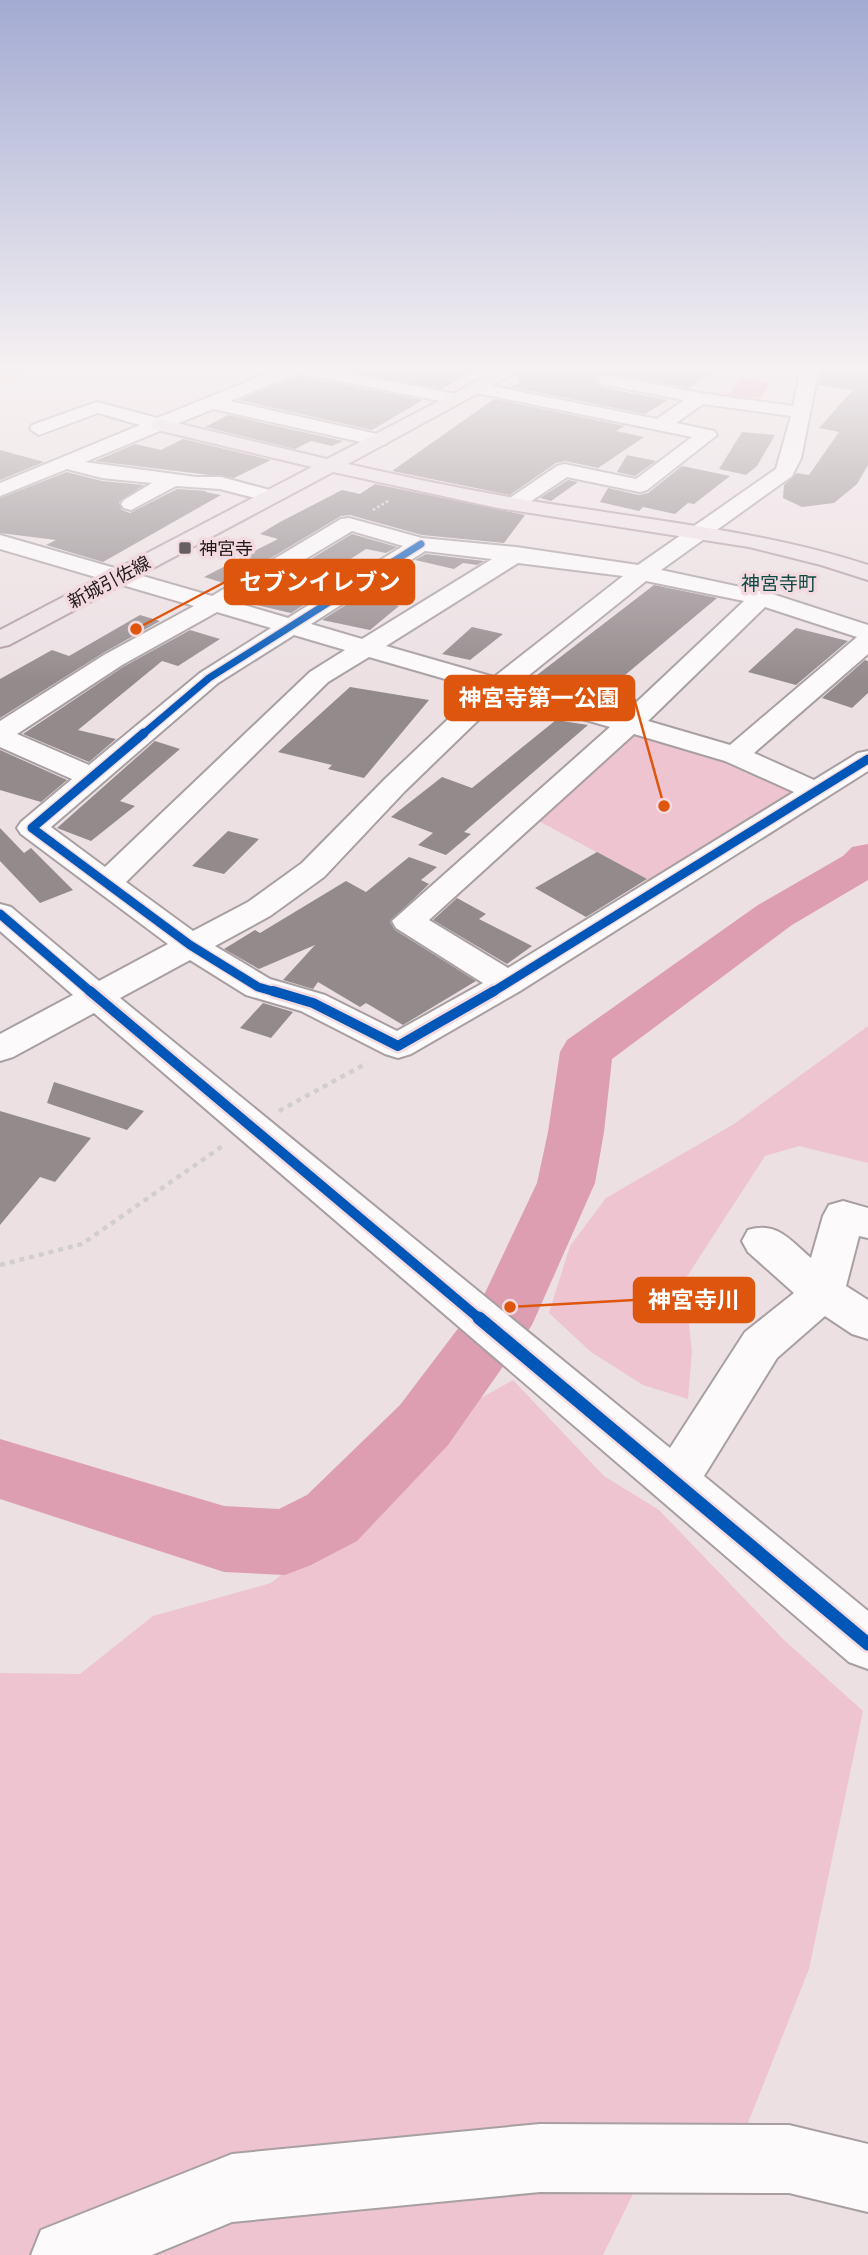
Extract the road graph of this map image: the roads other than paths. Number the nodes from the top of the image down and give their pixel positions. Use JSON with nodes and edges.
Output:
{"nodes":[{"id":1,"x":41,"y":473,"type":"edge"},
{"id":2,"x":115,"y":473,"type":"edge"},
{"id":3,"x":315,"y":473,"type":"edge"},
{"id":4,"x":360,"y":473,"type":"edge"},
{"id":5,"x":559,"y":473,"type":"edge"},
{"id":6,"x":579,"y":473,"type":"edge"},
{"id":7,"x":657,"y":473,"type":"edge"},
{"id":8,"x":783,"y":473,"type":"edge"},
{"id":9,"x":173,"y":479,"type":"junction"},
{"id":10,"x":0,"y":490,"type":"edge"},
{"id":11,"x":270,"y":496,"type":"junction"},
{"id":12,"x":131,"y":504,"type":"dead end"},
{"id":13,"x":514,"y":504,"type":"junction"},
{"id":14,"x":702,"y":531,"type":"junction"},
{"id":15,"x":0,"y":542,"type":"edge"},
{"id":16,"x":421,"y":544,"type":"junction"},
{"id":17,"x":516,"y":554,"type":"junction"},
{"id":18,"x":642,"y":573,"type":"junction"},
{"id":19,"x":868,"y":573,"type":"edge"},
{"id":20,"x":121,"y":575,"type":"junction"},
{"id":21,"x":761,"y":598,"type":"junction"},
{"id":22,"x":215,"y":604,"type":"junction"},
{"id":23,"x":293,"y":626,"type":"junction"},
{"id":24,"x":868,"y":633,"type":"edge"},
{"id":25,"x":0,"y":640,"type":"edge"},
{"id":26,"x":868,"y":641,"type":"edge"},
{"id":27,"x":365,"y":648,"type":"junction"},
{"id":28,"x":499,"y":686,"type":"junction"},
{"id":29,"x":630,"y":724,"type":"junction"},
{"id":30,"x":0,"y":735,"type":"edge"},
{"id":31,"x":735,"y":754,"type":"junction"},
{"id":32,"x":868,"y":759,"type":"edge"},
{"id":33,"x":91,"y":777,"type":"junction"},
{"id":34,"x":817,"y":792,"type":"junction"},
{"id":35,"x":107,"y":883,"type":"junction"},
{"id":36,"x":0,"y":914,"type":"edge"},
{"id":37,"x":190,"y":945,"type":"junction"},
{"id":38,"x":508,"y":983,"type":"junction"},
{"id":39,"x":97,"y":998,"type":"junction"},
{"id":40,"x":0,"y":1049,"type":"edge"},
{"id":41,"x":868,"y":1223,"type":"edge"},
{"id":42,"x":763,"y":1241,"type":"dead end"},
{"id":43,"x":823,"y":1293,"type":"junction"},
{"id":44,"x":868,"y":1322,"type":"edge"},
{"id":45,"x":676,"y":1480,"type":"junction"},
{"id":46,"x":868,"y":1644,"type":"edge"},
{"id":47,"x":868,"y":2178,"type":"edge"},
{"id":48,"x":65,"y":2255,"type":"edge"}],
"edges":[{"from":1,"to":10,"type":"street"},
{"from":2,"to":9,"type":"street"},
{"from":3,"to":11,"type":"main road","name":"新城引佐線"},
{"from":4,"to":13,"type":"main road"},
{"from":5,"to":13,"type":"street"},
{"from":6,"to":7,"type":"street"},
{"from":8,"to":14,"type":"street"},
{"from":9,"to":11,"type":"street"},
{"from":9,"to":12,"type":"street"},
{"from":11,"to":20,"type":"main road","name":"新城引佐線"},
{"from":13,"to":14,"type":"main road"},
{"from":14,"to":18,"type":"street"},
{"from":14,"to":19,"type":"main road"},
{"from":15,"to":20,"type":"street"},
{"from":16,"to":17,"type":"street"},
{"from":16,"to":22,"type":"street"},
{"from":16,"to":23,"type":"street"},
{"from":17,"to":18,"type":"street"},
{"from":17,"to":27,"type":"street"},
{"from":18,"to":21,"type":"street"},
{"from":18,"to":28,"type":"street"},
{"from":20,"to":22,"type":"street"},
{"from":20,"to":25,"type":"main road","name":"新城引佐線"},
{"from":21,"to":24,"type":"street"},
{"from":21,"to":29,"type":"street"},
{"from":22,"to":23,"type":"street"},
{"from":22,"to":30,"type":"street"},
{"from":23,"to":27,"type":"street"},
{"from":23,"to":33,"type":"street"},
{"from":26,"to":31,"type":"street"},
{"from":27,"to":28,"type":"street"},
{"from":27,"to":35,"type":"street"},
{"from":28,"to":29,"type":"street"},
{"from":28,"to":37,"type":"street"},
{"from":29,"to":31,"type":"street"},
{"from":29,"to":38,"type":"street"},
{"from":30,"to":33,"type":"street"},
{"from":31,"to":34,"type":"street"},
{"from":32,"to":34,"type":"street"},
{"from":33,"to":35,"type":"street"},
{"from":34,"to":38,"type":"street"},
{"from":35,"to":37,"type":"street"},
{"from":36,"to":39,"type":"street"},
{"from":37,"to":38,"type":"street"},
{"from":37,"to":39,"type":"street"},
{"from":39,"to":40,"type":"street"},
{"from":39,"to":45,"type":"street"},
{"from":41,"to":43,"type":"street"},
{"from":42,"to":43,"type":"street"},
{"from":43,"to":44,"type":"street"},
{"from":43,"to":45,"type":"street"},
{"from":45,"to":46,"type":"street"},
{"from":47,"to":48,"type":"street"}]}
